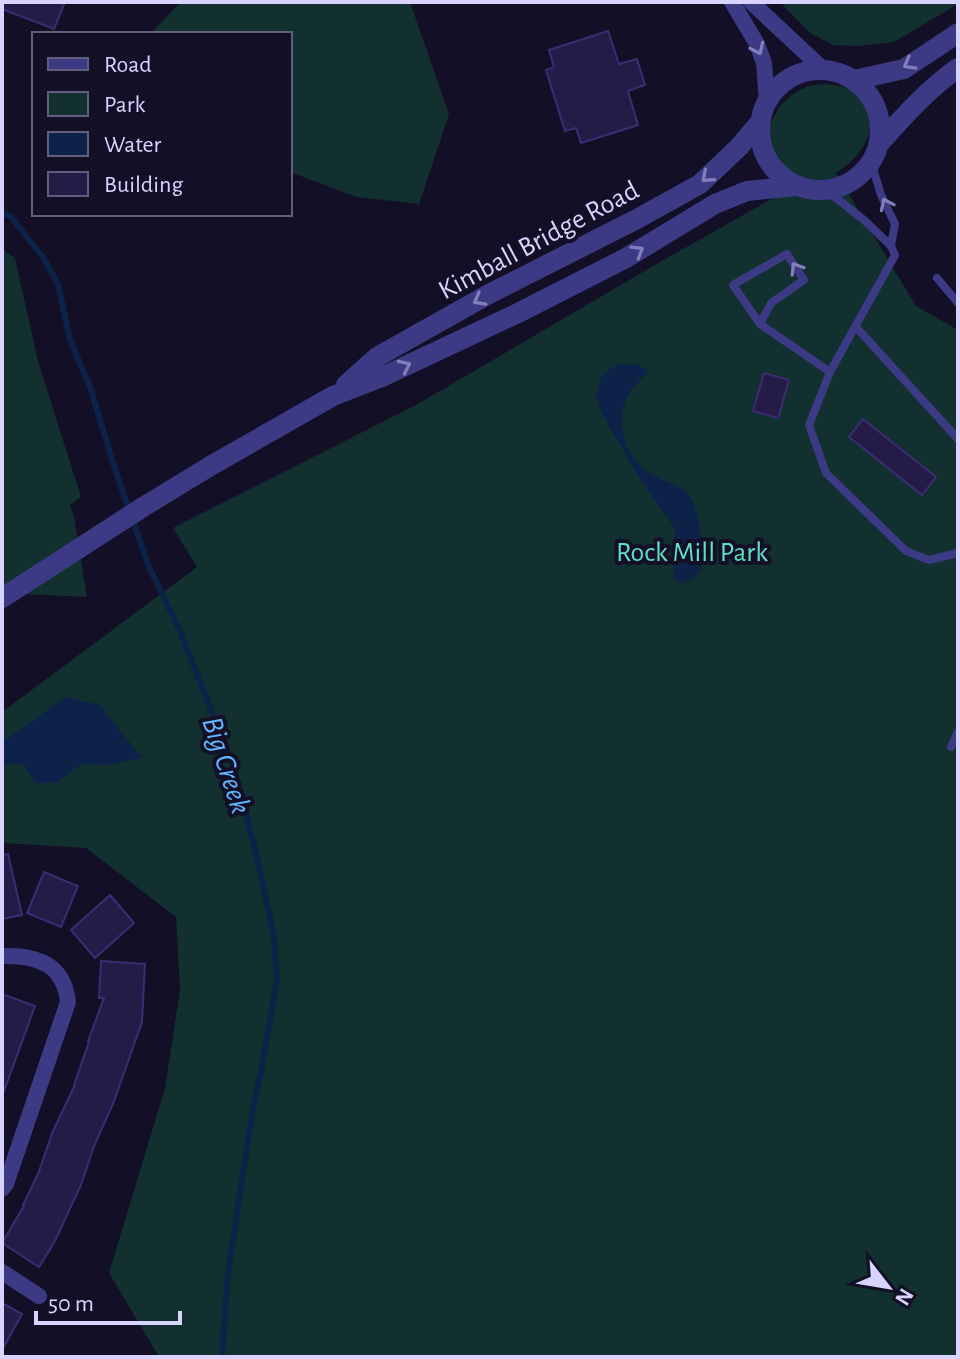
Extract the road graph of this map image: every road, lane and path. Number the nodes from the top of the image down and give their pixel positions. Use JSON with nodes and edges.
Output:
{"nodes":[{"id":1,"x":732,"y":2,"type":"edge"},
{"id":2,"x":751,"y":2,"type":"edge"},
{"id":3,"x":958,"y":33,"type":"edge"},
{"id":4,"x":958,"y":68,"type":"edge"},
{"id":5,"x":825,"y":71,"type":"junction"},
{"id":6,"x":854,"y":80,"type":"junction"},
{"id":7,"x":764,"y":111,"type":"junction"},
{"id":8,"x":875,"y":153,"type":"junction"},
{"id":9,"x":795,"y":186,"type":"junction"},
{"id":10,"x":826,"y":190,"type":"junction"},
{"id":11,"x":891,"y":246,"type":"junction"},
{"id":12,"x":937,"y":278,"type":"dead end"},
{"id":13,"x":958,"y":303,"type":"edge"},
{"id":14,"x":760,"y":324,"type":"junction"},
{"id":15,"x":855,"y":326,"type":"junction"},
{"id":16,"x":830,"y":372,"type":"junction"},
{"id":17,"x":333,"y":396,"type":"junction"},
{"id":18,"x":958,"y":439,"type":"edge"},
{"id":19,"x":958,"y":553,"type":"edge"},
{"id":20,"x":2,"y":598,"type":"edge"},
{"id":21,"x":958,"y":732,"type":"edge"},
{"id":22,"x":951,"y":747,"type":"dead end"},
{"id":23,"x":2,"y":956,"type":"edge"},
{"id":24,"x":2,"y":1189,"type":"edge"},
{"id":25,"x":2,"y":1272,"type":"edge"},
{"id":26,"x":39,"y":1296,"type":"dead end"}],
"edges":[{"from":1,"to":7,"type":"street","one_way":true},
{"from":2,"to":5,"type":"street"},
{"from":3,"to":6,"type":"street","one_way":true},
{"from":4,"to":8,"type":"street"},
{"from":5,"to":6,"type":"street"},
{"from":5,"to":7,"type":"street"},
{"from":6,"to":8,"type":"street"},
{"from":7,"to":9,"type":"street"},
{"from":7,"to":17,"type":"street","name":"Kimball Bridge Road","one_way":true},
{"from":8,"to":10,"type":"street"},
{"from":11,"to":8,"type":"lane","one_way":true},
{"from":9,"to":10,"type":"street"},
{"from":17,"to":9,"type":"street","name":"Kimball Bridge Road","one_way":true},
{"from":10,"to":11,"type":"lane"},
{"from":11,"to":15,"type":"lane"},
{"from":12,"to":13,"type":"lane"},
{"from":14,"to":14,"type":"lane","one_way":true},
{"from":14,"to":16,"type":"lane"},
{"from":15,"to":16,"type":"lane"},
{"from":15,"to":18,"type":"lane"},
{"from":16,"to":19,"type":"lane"},
{"from":17,"to":20,"type":"street","name":"Kimball Bridge Road"},
{"from":21,"to":22,"type":"lane"},
{"from":23,"to":24,"type":"street"},
{"from":25,"to":26,"type":"street"}]}
